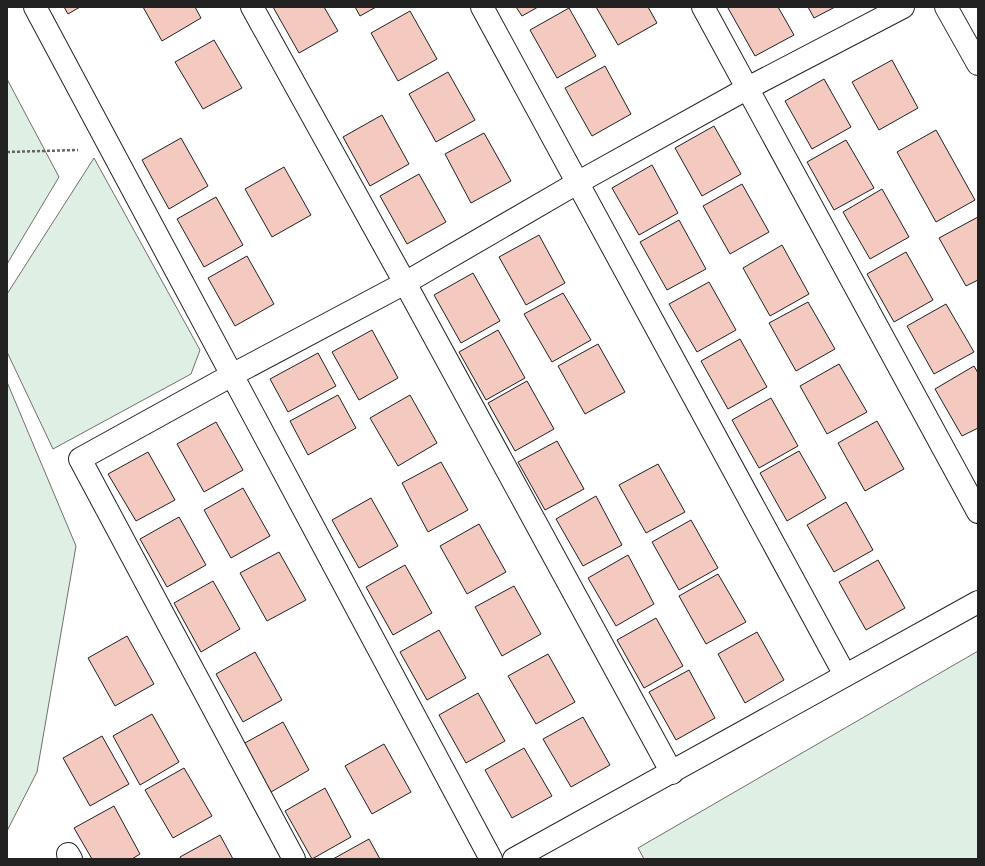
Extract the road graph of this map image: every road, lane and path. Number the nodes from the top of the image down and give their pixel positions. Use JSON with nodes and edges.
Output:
{"nodes":[{"id":1,"x":35,"y":7,"type":"edge"},
{"id":2,"x":252,"y":7,"type":"edge"},
{"id":3,"x":482,"y":7,"type":"edge"},
{"id":4,"x":703,"y":7,"type":"edge"},
{"id":5,"x":903,"y":7,"type":"edge"},
{"id":6,"x":946,"y":7,"type":"edge"},
{"id":7,"x":978,"y":64,"type":"edge"},
{"id":8,"x":748,"y":88,"type":"junction"},
{"id":9,"x":111,"y":149,"type":"junction"},
{"id":10,"x":7,"y":152,"type":"edge"},
{"id":11,"x":578,"y":183,"type":"junction"},
{"id":12,"x":405,"y":283,"type":"junction"},
{"id":13,"x":232,"y":375,"type":"junction"},
{"id":14,"x":978,"y":512,"type":"edge"},
{"id":15,"x":978,"y":602,"type":"edge"},
{"id":16,"x":845,"y":675,"type":"junction"},
{"id":17,"x":672,"y":773,"type":"junction"},
{"id":18,"x":294,"y":859,"type":"edge"},
{"id":19,"x":491,"y":859,"type":"edge"},
{"id":20,"x":514,"y":859,"type":"edge"}],
"edges":[{"from":1,"to":9,"type":"street"},
{"from":2,"to":12,"type":"street"},
{"from":3,"to":11,"type":"street"},
{"from":4,"to":8,"type":"street"},
{"from":5,"to":8,"type":"street"},
{"from":6,"to":7,"type":"street"},
{"from":8,"to":11,"type":"street"},
{"from":8,"to":14,"type":"street"},
{"from":9,"to":10,"type":"path"},
{"from":9,"to":13,"type":"street"},
{"from":11,"to":12,"type":"street"},
{"from":11,"to":16,"type":"street"},
{"from":12,"to":13,"type":"street"},
{"from":12,"to":17,"type":"street"},
{"from":13,"to":18,"type":"street"},
{"from":13,"to":19,"type":"street"},
{"from":15,"to":16,"type":"street"},
{"from":16,"to":17,"type":"street"},
{"from":17,"to":20,"type":"street"}]}
